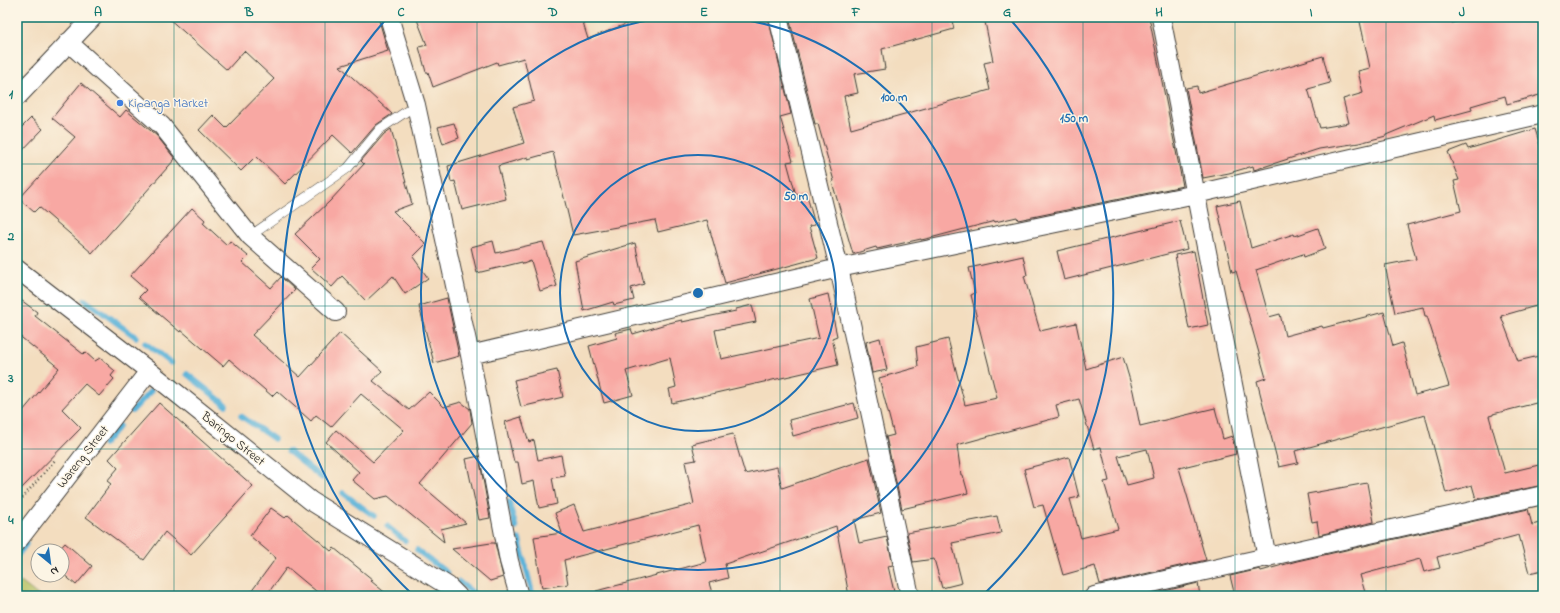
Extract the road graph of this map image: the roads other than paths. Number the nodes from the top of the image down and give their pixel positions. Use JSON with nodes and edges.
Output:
{"nodes":[{"id":1,"x":93,"y":17,"type":"edge"},
{"id":2,"x":389,"y":17,"type":"edge"},
{"id":3,"x":778,"y":17,"type":"edge"},
{"id":4,"x":1162,"y":17,"type":"edge"},
{"id":5,"x":68,"y":42,"type":"junction"},
{"id":6,"x":17,"y":97,"type":"edge"},
{"id":7,"x":416,"y":105,"type":"junction"},
{"id":8,"x":1543,"y":114,"type":"edge"},
{"id":9,"x":1196,"y":194,"type":"junction"},
{"id":10,"x":250,"y":236,"type":"junction"},
{"id":11,"x":839,"y":268,"type":"junction"},
{"id":12,"x":17,"y":269,"type":"edge"},
{"id":13,"x":336,"y":312,"type":"dead end"},
{"id":14,"x":470,"y":355,"type":"junction"},
{"id":15,"x":149,"y":371,"type":"junction"},
{"id":16,"x":1543,"y":495,"type":"edge"},
{"id":17,"x":17,"y":542,"type":"edge"},
{"id":18,"x":1267,"y":558,"type":"junction"},
{"id":19,"x":1119,"y":593,"type":"edge"},
{"id":20,"x":458,"y":596,"type":"edge"},
{"id":21,"x":519,"y":596,"type":"edge"},
{"id":22,"x":910,"y":596,"type":"edge"},
{"id":23,"x":1094,"y":596,"type":"edge"}],
"edges":[{"from":1,"to":5,"type":"street"},
{"from":2,"to":7,"type":"street"},
{"from":3,"to":11,"type":"street"},
{"from":4,"to":9,"type":"street"},
{"from":5,"to":6,"type":"street"},
{"from":5,"to":10,"type":"street"},
{"from":7,"to":10,"type":"lane"},
{"from":7,"to":14,"type":"street"},
{"from":8,"to":9,"type":"street"},
{"from":9,"to":11,"type":"street"},
{"from":9,"to":18,"type":"street"},
{"from":10,"to":13,"type":"street"},
{"from":11,"to":14,"type":"street"},
{"from":11,"to":22,"type":"street"},
{"from":12,"to":15,"type":"street","name":"Baringo Street"},
{"from":14,"to":21,"type":"street"},
{"from":15,"to":17,"type":"street","name":"Wareng Street"},
{"from":15,"to":20,"type":"street","name":"Baringo Street"},
{"from":16,"to":18,"type":"street"},
{"from":18,"to":19,"type":"street"},
{"from":19,"to":23,"type":"street"}]}
